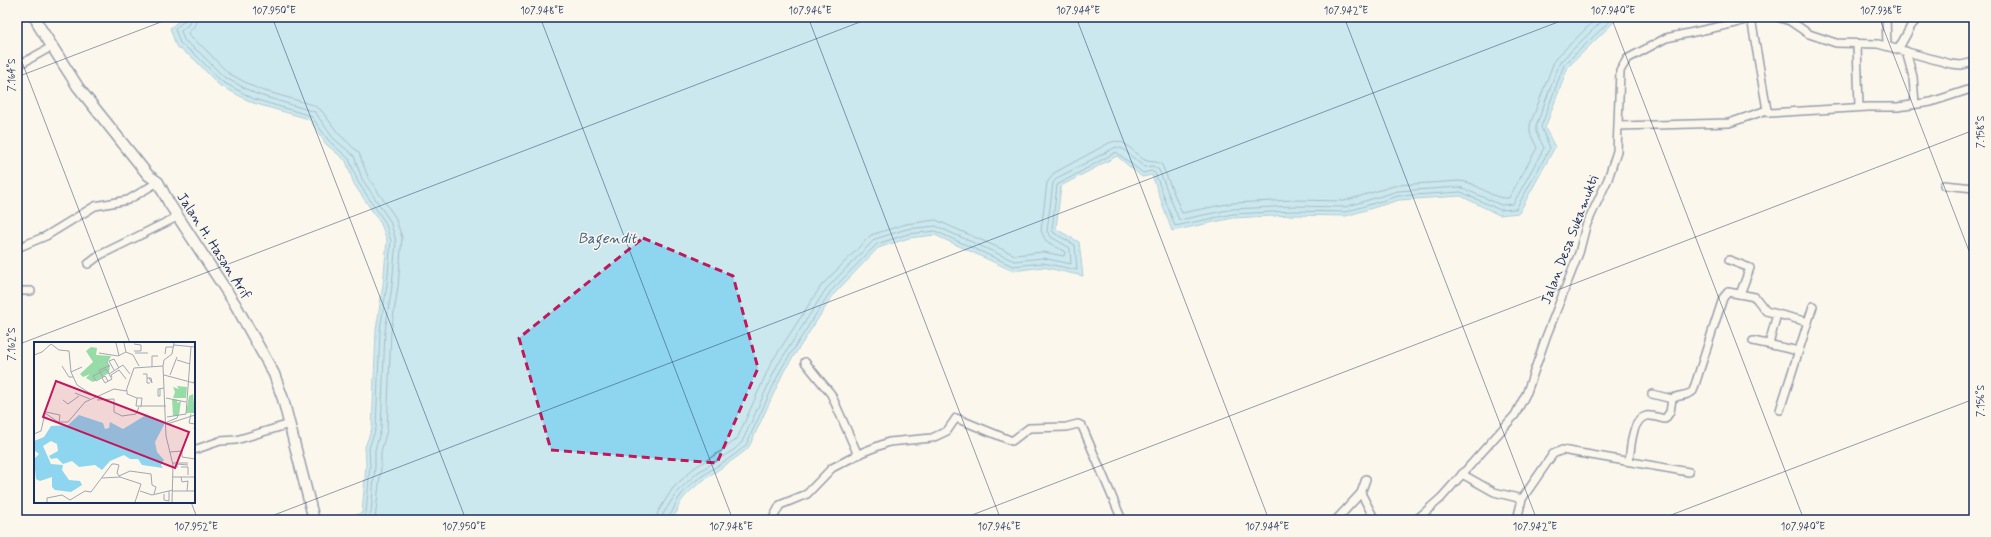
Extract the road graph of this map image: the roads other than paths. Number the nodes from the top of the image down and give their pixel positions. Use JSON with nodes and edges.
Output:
{"nodes":[{"id":1,"x":35,"y":17,"type":"edge"},
{"id":2,"x":1752,"y":17,"type":"edge"},
{"id":3,"x":1777,"y":17,"type":"edge"},
{"id":4,"x":1886,"y":17,"type":"edge"},
{"id":5,"x":1919,"y":17,"type":"edge"},
{"id":6,"x":1857,"y":44,"type":"junction"},
{"id":7,"x":53,"y":46,"type":"junction"},
{"id":8,"x":1887,"y":46,"type":"junction"},
{"id":9,"x":1903,"y":50,"type":"junction"},
{"id":10,"x":1974,"y":62,"type":"edge"},
{"id":11,"x":17,"y":66,"type":"edge"},
{"id":12,"x":1974,"y":88,"type":"edge"},
{"id":13,"x":1915,"y":104,"type":"junction"},
{"id":14,"x":1859,"y":108,"type":"junction"},
{"id":15,"x":1768,"y":110,"type":"junction"},
{"id":16,"x":1618,"y":126,"type":"junction"},
{"id":17,"x":158,"y":182,"type":"junction"},
{"id":18,"x":1944,"y":185,"type":"dead end"},
{"id":19,"x":1974,"y":188,"type":"edge"},
{"id":20,"x":179,"y":216,"type":"junction"},
{"id":21,"x":17,"y":248,"type":"edge"},
{"id":22,"x":1729,"y":260,"type":"dead end"},
{"id":23,"x":88,"y":264,"type":"dead end"},
{"id":24,"x":17,"y":291,"type":"edge"},
{"id":25,"x":31,"y":291,"type":"dead end"},
{"id":26,"x":1740,"y":294,"type":"junction"},
{"id":27,"x":1813,"y":306,"type":"dead end"},
{"id":28,"x":1777,"y":314,"type":"junction"},
{"id":29,"x":1808,"y":322,"type":"junction"},
{"id":30,"x":1753,"y":341,"type":"dead end"},
{"id":31,"x":1769,"y":344,"type":"junction"},
{"id":32,"x":1799,"y":351,"type":"junction"},
{"id":33,"x":806,"y":362,"type":"dead end"},
{"id":34,"x":1652,"y":394,"type":"dead end"},
{"id":35,"x":1672,"y":400,"type":"junction"},
{"id":36,"x":1780,"y":410,"type":"dead end"},
{"id":37,"x":290,"y":424,"type":"junction"},
{"id":38,"x":195,"y":450,"type":"edge"},
{"id":39,"x":858,"y":455,"type":"junction"},
{"id":40,"x":1629,"y":461,"type":"junction"},
{"id":41,"x":1689,"y":472,"type":"dead end"},
{"id":42,"x":1462,"y":474,"type":"junction"},
{"id":43,"x":1366,"y":478,"type":"dead end"},
{"id":44,"x":1361,"y":493,"type":"junction"},
{"id":45,"x":1522,"y":499,"type":"junction"},
{"id":46,"x":314,"y":520,"type":"edge"},
{"id":47,"x":772,"y":520,"type":"edge"},
{"id":48,"x":1122,"y":520,"type":"edge"},
{"id":49,"x":1336,"y":520,"type":"edge"},
{"id":50,"x":1375,"y":520,"type":"edge"},
{"id":51,"x":1416,"y":520,"type":"edge"},
{"id":52,"x":1517,"y":520,"type":"edge"}],
"edges":[{"from":1,"to":7,"type":"main road","name":"Jalan H. Hasan Arif"},
{"from":2,"to":15,"type":"street"},
{"from":2,"to":16,"type":"street","name":"Jalan Desa Sukamukti"},
{"from":3,"to":6,"type":"street"},
{"from":4,"to":8,"type":"street"},
{"from":5,"to":9,"type":"street"},
{"from":6,"to":8,"type":"street"},
{"from":6,"to":14,"type":"street"},
{"from":7,"to":11,"type":"street"},
{"from":7,"to":17,"type":"main road","name":"Jalan H. Hasan Arif"},
{"from":8,"to":9,"type":"street"},
{"from":9,"to":10,"type":"street"},
{"from":9,"to":13,"type":"street"},
{"from":12,"to":13,"type":"street"},
{"from":13,"to":14,"type":"street"},
{"from":14,"to":15,"type":"street"},
{"from":15,"to":16,"type":"street"},
{"from":16,"to":42,"type":"street","name":"Jalan Desa Sukamukti"},
{"from":17,"to":20,"type":"main road","name":"Jalan H. Hasan Arif"},
{"from":17,"to":21,"type":"street"},
{"from":18,"to":19,"type":"street"},
{"from":20,"to":23,"type":"street"},
{"from":20,"to":37,"type":"main road","name":"Jalan H. Hasan Arif"},
{"from":22,"to":26,"type":"street"},
{"from":24,"to":25,"type":"street"},
{"from":26,"to":28,"type":"street"},
{"from":26,"to":35,"type":"street"},
{"from":27,"to":29,"type":"street"},
{"from":28,"to":29,"type":"street"},
{"from":28,"to":31,"type":"street"},
{"from":29,"to":32,"type":"street"},
{"from":30,"to":31,"type":"street"},
{"from":31,"to":32,"type":"street"},
{"from":32,"to":36,"type":"street"},
{"from":33,"to":39,"type":"street"},
{"from":34,"to":35,"type":"street"},
{"from":35,"to":40,"type":"street"},
{"from":37,"to":38,"type":"street"},
{"from":37,"to":46,"type":"main road","name":"Jalan H. Hasan Arif"},
{"from":39,"to":47,"type":"street"},
{"from":39,"to":48,"type":"street"},
{"from":40,"to":41,"type":"street"},
{"from":40,"to":45,"type":"street"},
{"from":42,"to":45,"type":"street"},
{"from":42,"to":51,"type":"street","name":"Jalan Desa Sukamukti"},
{"from":43,"to":44,"type":"street"},
{"from":44,"to":49,"type":"street"},
{"from":44,"to":50,"type":"street"},
{"from":45,"to":52,"type":"street"}]}
